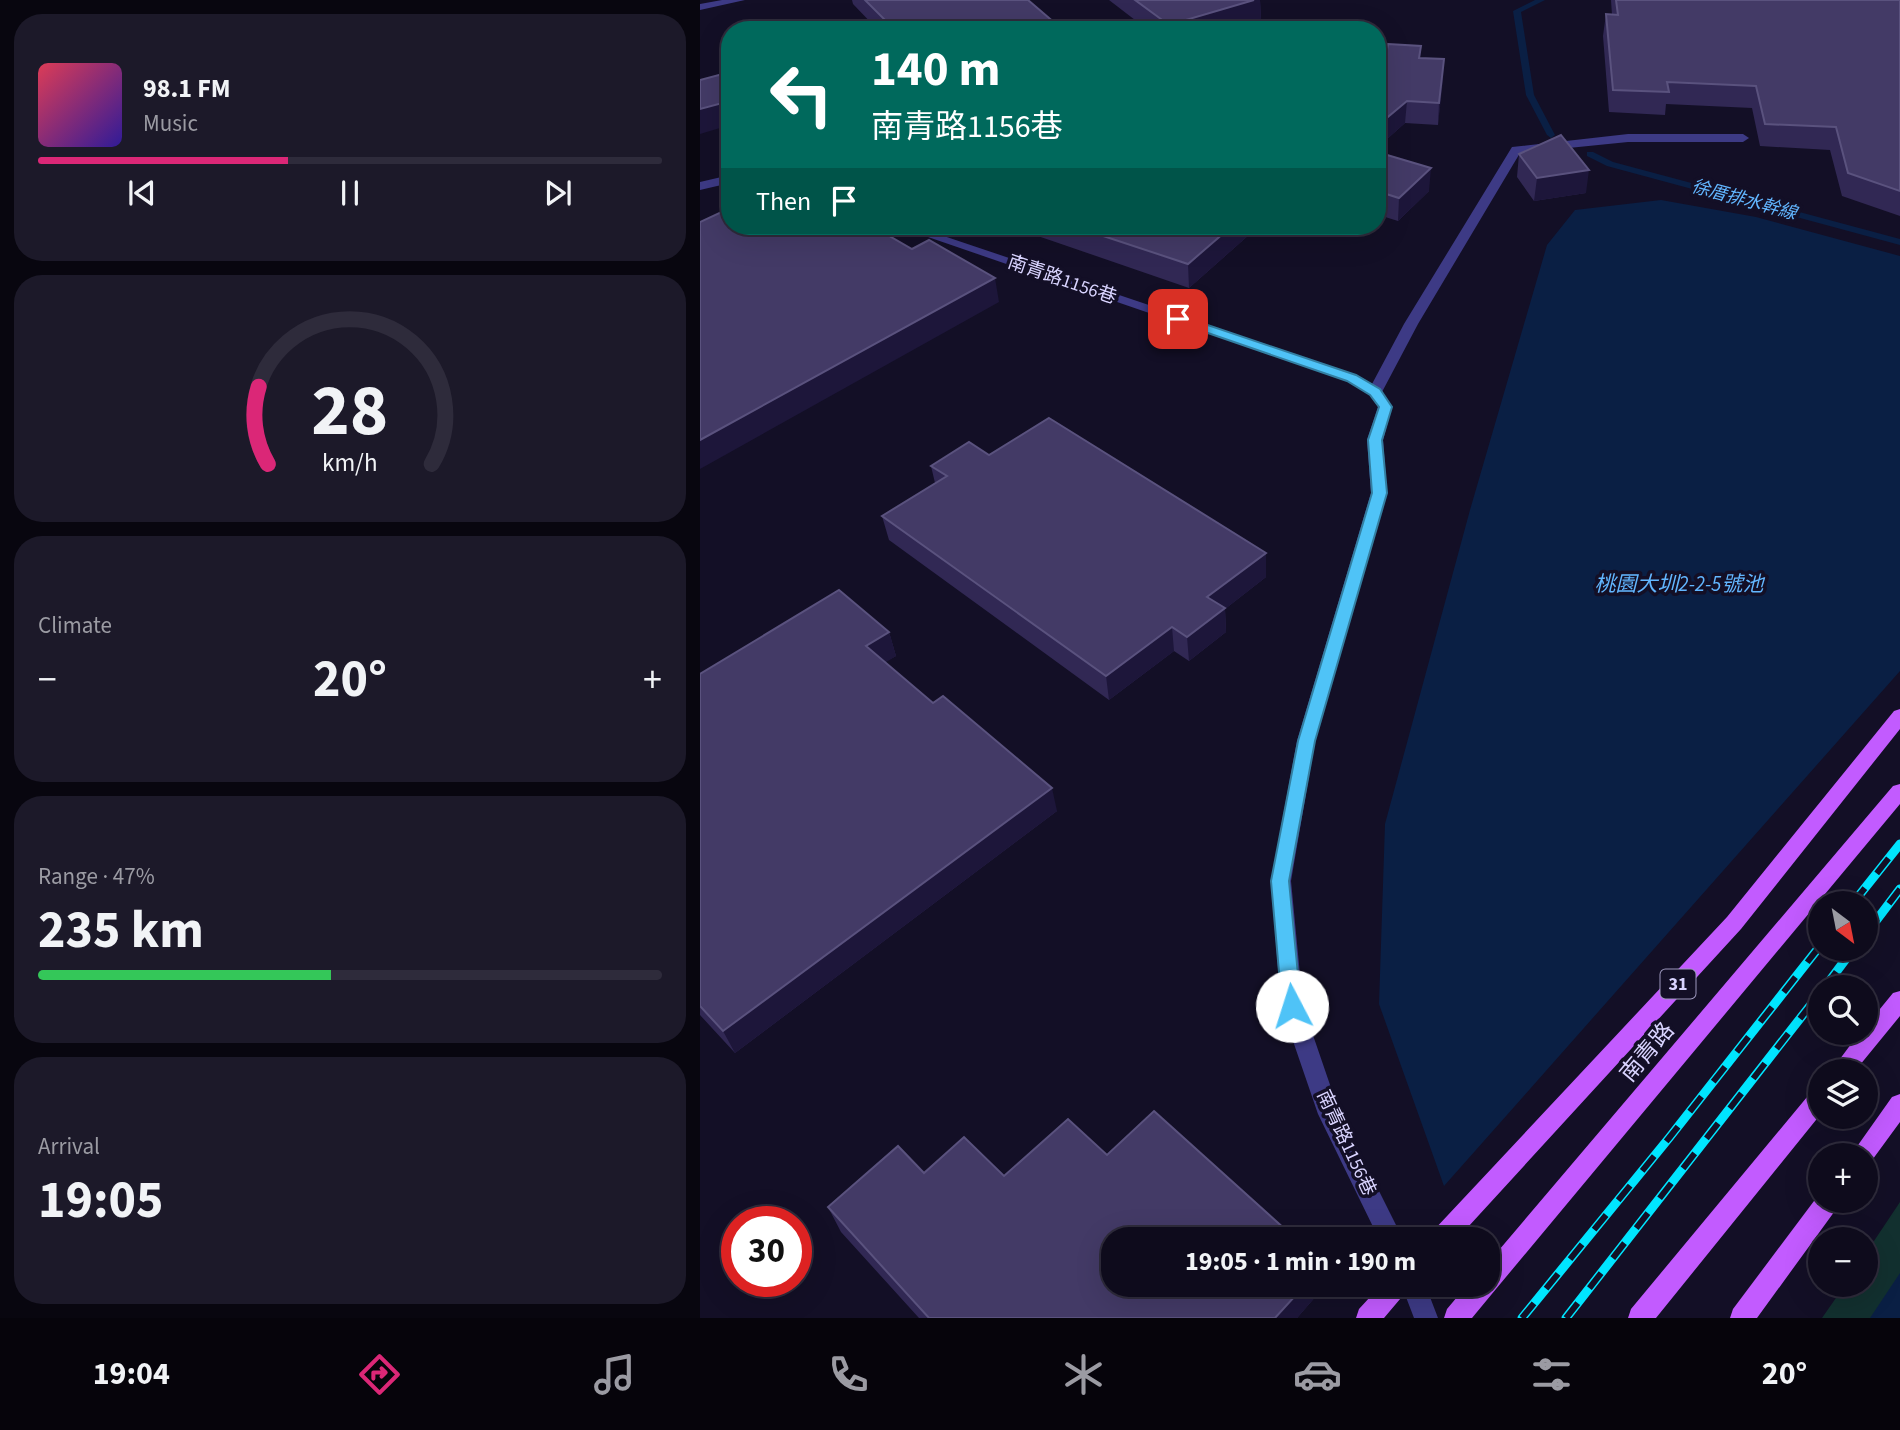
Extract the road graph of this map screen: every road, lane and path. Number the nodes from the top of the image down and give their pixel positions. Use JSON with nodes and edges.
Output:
{"nodes":[{"id":1,"x":740,"y":0,"type":"edge"},
{"id":2,"x":700,"y":7,"type":"edge"},
{"id":3,"x":1743,"y":138,"type":"dead end"},
{"id":4,"x":721,"y":181,"type":"edge"},
{"id":5,"x":700,"y":186,"type":"edge"},
{"id":6,"x":929,"y":235,"type":"edge"},
{"id":7,"x":1375,"y":392,"type":"junction"},
{"id":8,"x":1900,"y":716,"type":"edge"},
{"id":9,"x":1900,"y":792,"type":"edge"},
{"id":10,"x":1900,"y":1000,"type":"edge"},
{"id":11,"x":1852,"y":1059,"type":"edge"},
{"id":12,"x":1900,"y":1104,"type":"edge"},
{"id":13,"x":1808,"y":1113,"type":"edge"},
{"id":14,"x":1871,"y":1143,"type":"edge"},
{"id":15,"x":1819,"y":1213,"type":"edge"},
{"id":16,"x":1385,"y":1227,"type":"edge"},
{"id":17,"x":1452,"y":1227,"type":"edge"},
{"id":18,"x":1500,"y":1266,"type":"edge"},
{"id":19,"x":1387,"y":1297,"type":"edge"},
{"id":20,"x":1418,"y":1297,"type":"edge"},
{"id":21,"x":1474,"y":1297,"type":"edge"},
{"id":22,"x":1368,"y":1318,"type":"edge"},
{"id":23,"x":1426,"y":1318,"type":"edge"},
{"id":24,"x":1456,"y":1318,"type":"edge"},
{"id":25,"x":1640,"y":1318,"type":"edge"},
{"id":26,"x":1742,"y":1318,"type":"edge"}],
"edges":[{"from":1,"to":2,"type":"street"},
{"from":3,"to":7,"type":"street"},
{"from":4,"to":5,"type":"street"},
{"from":6,"to":7,"type":"street","name":"南青路1156巷"},
{"from":7,"to":16,"type":"street","name":"南青路1156巷"},
{"from":8,"to":17,"type":"main road","number":"31"},
{"from":9,"to":18,"type":"main road","name":"南青路","number":"31"},
{"from":10,"to":11,"type":"main road"},
{"from":12,"to":14,"type":"main road"},
{"from":13,"to":25,"type":"main road"},
{"from":15,"to":26,"type":"main road"},
{"from":19,"to":22,"type":"main road"},
{"from":20,"to":23,"type":"street"},
{"from":21,"to":24,"type":"main road","name":"南青路","number":"31"}]}
